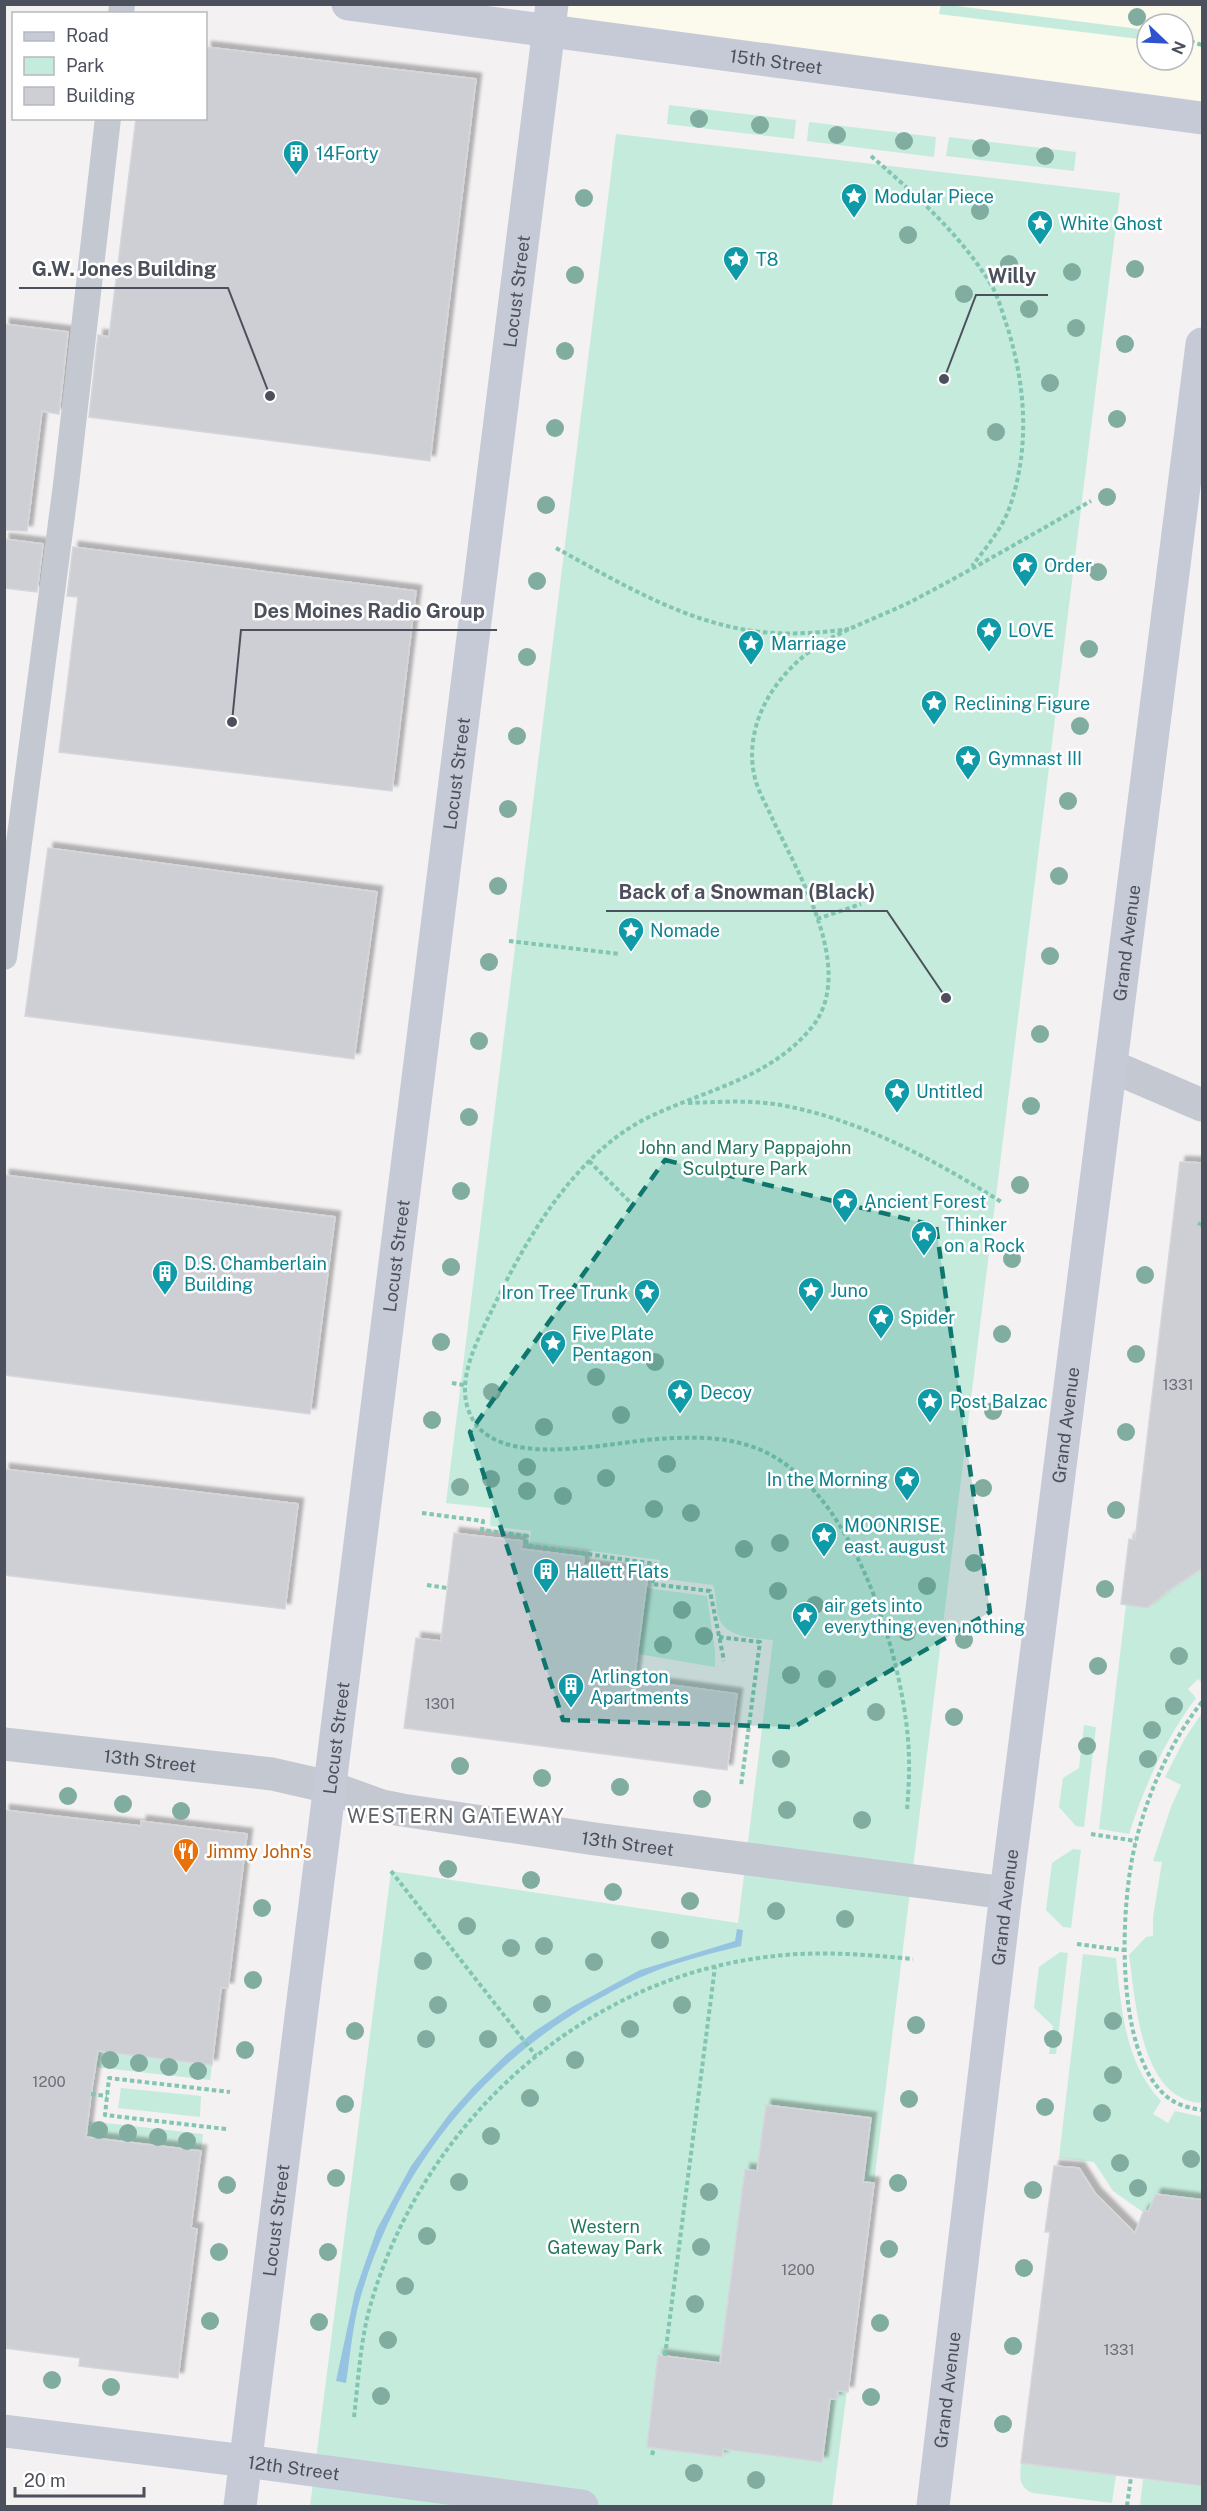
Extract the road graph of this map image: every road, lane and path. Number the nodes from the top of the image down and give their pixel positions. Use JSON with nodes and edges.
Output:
{"nodes":[{"id":1,"x":348,"y":4,"type":"edge"},
{"id":2,"x":550,"y":18,"type":"edge"},
{"id":3,"x":1203,"y":118,"type":"edge"},
{"id":4,"x":108,"y":120,"type":"edge"},
{"id":5,"x":870,"y":156,"type":"dead end"},
{"id":6,"x":1203,"y":344,"type":"edge"},
{"id":7,"x":1091,"y":501,"type":"dead end"},
{"id":8,"x":556,"y":548,"type":"dead end"},
{"id":9,"x":970,"y":569,"type":"junction"},
{"id":10,"x":852,"y":629,"type":"junction"},
{"id":11,"x":861,"y":904,"type":"dead end"},
{"id":12,"x":817,"y":919,"type":"junction"},
{"id":13,"x":508,"y":941,"type":"dead end"},
{"id":14,"x":620,"y":954,"type":"dead end"},
{"id":15,"x":4,"y":957,"type":"edge"},
{"id":16,"x":1111,"y":1066,"type":"junction"},
{"id":17,"x":684,"y":1103,"type":"junction"},
{"id":18,"x":1203,"y":1104,"type":"edge"},
{"id":19,"x":589,"y":1161,"type":"junction"},
{"id":20,"x":1003,"y":1203,"type":"dead end"},
{"id":21,"x":632,"y":1204,"type":"dead end"},
{"id":22,"x":452,"y":1383,"type":"dead end"},
{"id":23,"x":465,"y":1385,"type":"junction"},
{"id":24,"x":422,"y":1513,"type":"dead end"},
{"id":25,"x":427,"y":1585,"type":"dead end"},
{"id":26,"x":447,"y":1588,"type":"dead end"},
{"id":27,"x":719,"y":1637,"type":"junction"},
{"id":28,"x":724,"y":1661,"type":"dead end"},
{"id":29,"x":1203,"y":1702,"type":"edge"},
{"id":30,"x":4,"y":1744,"type":"edge"},
{"id":31,"x":741,"y":1786,"type":"dead end"},
{"id":32,"x":329,"y":1787,"type":"junction"},
{"id":33,"x":907,"y":1809,"type":"dead end"},
{"id":34,"x":1091,"y":1834,"type":"dead end"},
{"id":35,"x":1136,"y":1841,"type":"junction"},
{"id":36,"x":391,"y":1871,"type":"dead end"},
{"id":37,"x":1006,"y":1893,"type":"junction"},
{"id":38,"x":1077,"y":1944,"type":"dead end"},
{"id":39,"x":1123,"y":1950,"type":"junction"},
{"id":40,"x":913,"y":1959,"type":"dead end"},
{"id":41,"x":715,"y":1967,"type":"junction"},
{"id":42,"x":536,"y":2055,"type":"junction"},
{"id":43,"x":230,"y":2092,"type":"dead end"},
{"id":44,"x":92,"y":2094,"type":"dead end"},
{"id":45,"x":107,"y":2096,"type":"junction"},
{"id":46,"x":1203,"y":2110,"type":"edge"},
{"id":47,"x":226,"y":2129,"type":"dead end"},
{"id":48,"x":665,"y":2356,"type":"dead end"},
{"id":49,"x":354,"y":2417,"type":"dead end"},
{"id":50,"x":4,"y":2431,"type":"edge"},
{"id":51,"x":654,"y":2448,"type":"dead end"},
{"id":52,"x":652,"y":2455,"type":"dead end"},
{"id":53,"x":246,"y":2461,"type":"junction"},
{"id":54,"x":1131,"y":2477,"type":"dead end"},
{"id":55,"x":240,"y":2506,"type":"edge"},
{"id":56,"x":582,"y":2506,"type":"edge"},
{"id":57,"x":933,"y":2506,"type":"edge"},
{"id":58,"x":1127,"y":2506,"type":"edge"}],
"edges":[{"from":1,"to":2,"type":"main road","name":"15th Street"},
{"from":2,"to":3,"type":"main road","name":"15th Street"},
{"from":2,"to":32,"type":"main road","name":"Locust Street"},
{"from":4,"to":15,"type":"lane"},
{"from":5,"to":9,"type":"path"},
{"from":6,"to":16,"type":"main road","name":"Grand Avenue"},
{"from":7,"to":9,"type":"path"},
{"from":8,"to":10,"type":"path"},
{"from":9,"to":10,"type":"path"},
{"from":10,"to":12,"type":"path"},
{"from":11,"to":12,"type":"path"},
{"from":12,"to":17,"type":"path"},
{"from":13,"to":14,"type":"path"},
{"from":16,"to":18,"type":"street"},
{"from":16,"to":37,"type":"main road","name":"Grand Avenue"},
{"from":17,"to":19,"type":"path"},
{"from":17,"to":20,"type":"path"},
{"from":19,"to":21,"type":"path"},
{"from":19,"to":23,"type":"path"},
{"from":22,"to":23,"type":"path"},
{"from":23,"to":33,"type":"path"},
{"from":24,"to":27,"type":"path"},
{"from":25,"to":26,"type":"path"},
{"from":27,"to":28,"type":"path"},
{"from":27,"to":31,"type":"path"},
{"from":29,"to":35,"type":"path"},
{"from":30,"to":32,"type":"street","name":"13th Street"},
{"from":32,"to":37,"type":"street","name":"13th Street"},
{"from":32,"to":53,"type":"main road","name":"Locust Street"},
{"from":34,"to":35,"type":"path"},
{"from":35,"to":39,"type":"path"},
{"from":36,"to":42,"type":"path"},
{"from":37,"to":57,"type":"main road","name":"Grand Avenue"},
{"from":38,"to":39,"type":"path"},
{"from":39,"to":46,"type":"path"},
{"from":40,"to":41,"type":"path"},
{"from":41,"to":42,"type":"path"},
{"from":41,"to":48,"type":"path"},
{"from":42,"to":49,"type":"path"},
{"from":43,"to":45,"type":"path"},
{"from":44,"to":45,"type":"path"},
{"from":45,"to":47,"type":"path"},
{"from":50,"to":53,"type":"main road","name":"12th Street"},
{"from":51,"to":52,"type":"path"},
{"from":53,"to":55,"type":"main road","name":"Locust Street"},
{"from":53,"to":56,"type":"main road","name":"12th Street"},
{"from":54,"to":58,"type":"path"}]}
